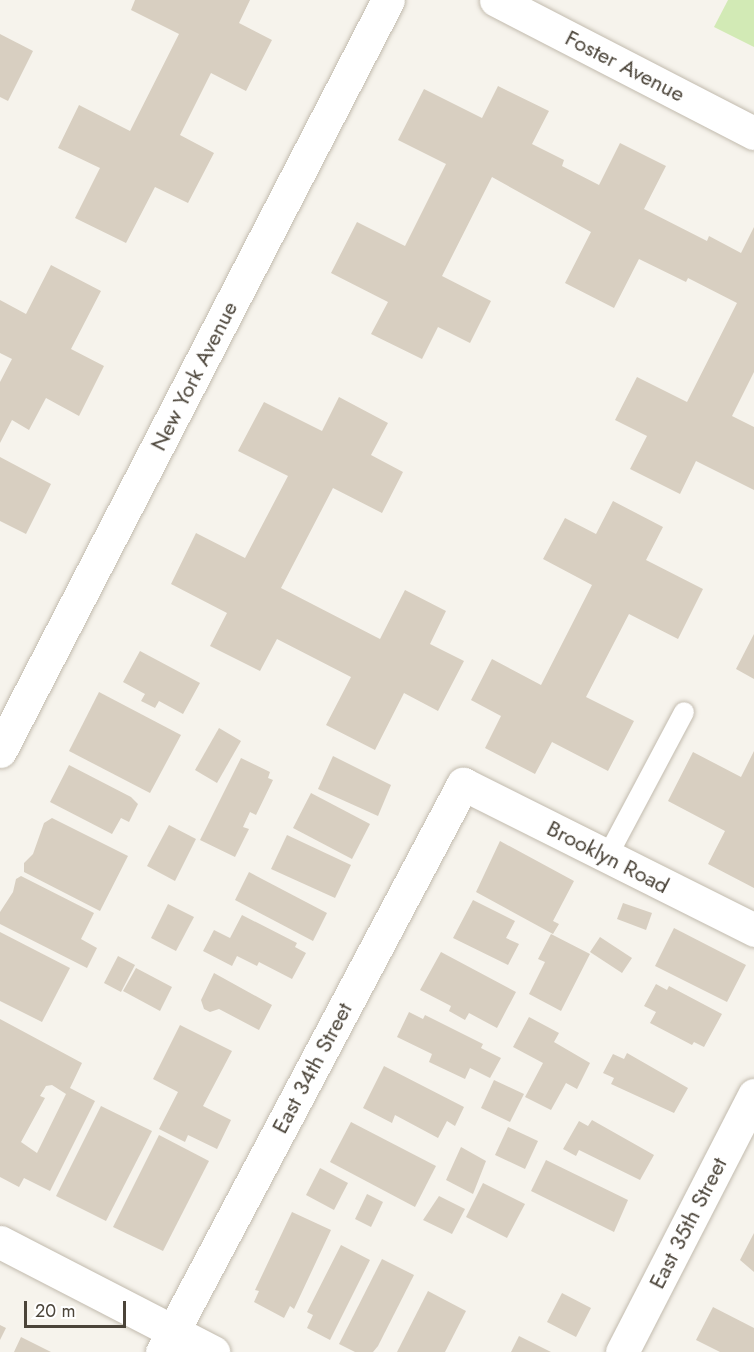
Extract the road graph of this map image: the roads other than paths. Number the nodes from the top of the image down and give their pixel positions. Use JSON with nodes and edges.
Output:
{"nodes":[{"id":1,"x":388,"y":0,"type":"edge"},
{"id":2,"x":496,"y":0,"type":"edge"},
{"id":3,"x":754,"y":133,"type":"edge"},
{"id":4,"x":684,"y":712,"type":"dead end"},
{"id":5,"x":0,"y":751,"type":"edge"},
{"id":6,"x":463,"y":784,"type":"joint"},
{"id":7,"x":607,"y":857,"type":"junction"},
{"id":8,"x":754,"y":930,"type":"edge"},
{"id":9,"x":754,"y":1095,"type":"edge"},
{"id":10,"x":0,"y":1242,"type":"edge"},
{"id":11,"x":168,"y":1342,"type":"edge"},
{"id":12,"x":213,"y":1352,"type":"edge"},
{"id":13,"x":622,"y":1352,"type":"edge"}],
"edges":[{"from":1,"to":5,"type":"street","name":"New York Avenue"},
{"from":2,"to":3,"type":"street","name":"Foster Avenue"},
{"from":4,"to":7,"type":"lane"},
{"from":6,"to":7,"type":"street","name":"Brooklyn Road"},
{"from":6,"to":11,"type":"street","name":"East 34th Street"},
{"from":7,"to":8,"type":"street","name":"Brooklyn Road"},
{"from":9,"to":13,"type":"street","name":"East 35th Street"},
{"from":10,"to":11,"type":"street"},
{"from":11,"to":12,"type":"street"}]}
